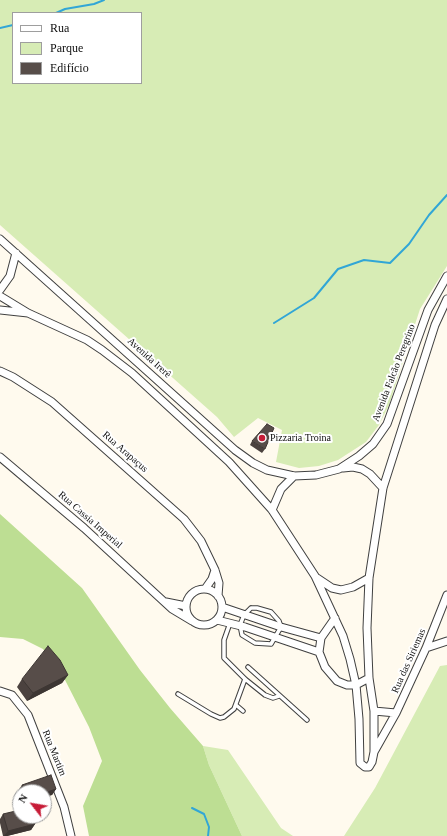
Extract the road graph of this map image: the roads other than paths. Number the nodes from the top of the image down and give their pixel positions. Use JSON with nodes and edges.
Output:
{"nodes":[{"id":1,"x":0,"y":239,"type":"edge"},
{"id":2,"x":16,"y":253,"type":"junction"},
{"id":3,"x":447,"y":276,"type":"edge"},
{"id":4,"x":0,"y":290,"type":"edge"},
{"id":5,"x":0,"y":296,"type":"edge"},
{"id":6,"x":447,"y":300,"type":"edge"},
{"id":7,"x":0,"y":310,"type":"edge"},
{"id":8,"x":28,"y":313,"type":"junction"},
{"id":9,"x":0,"y":371,"type":"edge"},
{"id":10,"x":0,"y":457,"type":"edge"},
{"id":11,"x":339,"y":469,"type":"junction"},
{"id":12,"x":294,"y":476,"type":"junction"},
{"id":13,"x":383,"y":488,"type":"junction"},
{"id":14,"x":272,"y":510,"type":"junction"},
{"id":15,"x":215,"y":570,"type":"junction"},
{"id":16,"x":315,"y":576,"type":"junction"},
{"id":17,"x":369,"y":578,"type":"junction"},
{"id":18,"x":205,"y":589,"type":"junction"},
{"id":19,"x":447,"y":595,"type":"edge"},
{"id":20,"x":218,"y":596,"type":"junction"},
{"id":21,"x":164,"y":602,"type":"junction"},
{"id":22,"x":186,"y":606,"type":"junction"},
{"id":23,"x":222,"y":607,"type":"junction"},
{"id":24,"x":244,"y":615,"type":"junction"},
{"id":25,"x":254,"y":618,"type":"junction"},
{"id":26,"x":335,"y":618,"type":"junction"},
{"id":27,"x":217,"y":620,"type":"junction"},
{"id":28,"x":192,"y":621,"type":"junction"},
{"id":29,"x":230,"y":623,"type":"junction"},
{"id":30,"x":240,"y":625,"type":"junction"},
{"id":31,"x":281,"y":627,"type":"junction"},
{"id":32,"x":250,"y":628,"type":"junction"},
{"id":33,"x":276,"y":638,"type":"junction"},
{"id":34,"x":321,"y":638,"type":"junction"},
{"id":35,"x":447,"y":641,"type":"edge"},
{"id":36,"x":426,"y":648,"type":"junction"},
{"id":37,"x":319,"y":652,"type":"junction"},
{"id":38,"x":248,"y":667,"type":"dead end"},
{"id":39,"x":369,"y":678,"type":"junction"},
{"id":40,"x":245,"y":679,"type":"junction"},
{"id":41,"x":356,"y":685,"type":"junction"},
{"id":42,"x":0,"y":691,"type":"edge"},
{"id":43,"x":178,"y":694,"type":"dead end"},
{"id":44,"x":279,"y":696,"type":"junction"},
{"id":45,"x":236,"y":705,"type":"junction"},
{"id":46,"x":243,"y":711,"type":"dead end"},
{"id":47,"x":374,"y":712,"type":"junction"},
{"id":48,"x":396,"y":713,"type":"junction"},
{"id":49,"x":307,"y":720,"type":"dead end"},
{"id":50,"x":374,"y":752,"type":"junction"},
{"id":51,"x":71,"y":836,"type":"edge"}],
"edges":[{"from":1,"to":2,"type":"street","name":"Avenida Irerê"},
{"from":2,"to":4,"type":"street"},
{"from":2,"to":12,"type":"street","name":"Avenida Irerê"},
{"from":3,"to":11,"type":"street","name":"Avenida Falcão Peregrino"},
{"from":5,"to":8,"type":"street"},
{"from":6,"to":13,"type":"street"},
{"from":7,"to":8,"type":"street"},
{"from":8,"to":14,"type":"street"},
{"from":9,"to":15,"type":"street","name":"Rua Arapaçus"},
{"from":10,"to":21,"type":"street","name":"Rua Cassia Imperial"},
{"from":11,"to":12,"type":"street","name":"Avenida Falcão Peregrino"},
{"from":11,"to":13,"type":"street"},
{"from":12,"to":14,"type":"street"},
{"from":13,"to":17,"type":"street"},
{"from":14,"to":16,"type":"street"},
{"from":15,"to":18,"type":"street"},
{"from":15,"to":20,"type":"street","name":"Rua Arapaçus"},
{"from":16,"to":17,"type":"street"},
{"from":16,"to":26,"type":"street"},
{"from":17,"to":39,"type":"street"},
{"from":18,"to":20,"type":"street"},
{"from":18,"to":22,"type":"street"},
{"from":19,"to":36,"type":"street","name":"Rua das Siriemas"},
{"from":20,"to":23,"type":"street"},
{"from":21,"to":22,"type":"street"},
{"from":21,"to":28,"type":"street","name":"Rua Cassia Imperial"},
{"from":22,"to":28,"type":"street"},
{"from":23,"to":24,"type":"street"},
{"from":23,"to":27,"type":"street"},
{"from":24,"to":25,"type":"street"},
{"from":24,"to":30,"type":"lane"},
{"from":24,"to":31,"type":"lane"},
{"from":25,"to":31,"type":"street"},
{"from":25,"to":32,"type":"street"},
{"from":26,"to":34,"type":"street"},
{"from":26,"to":41,"type":"street"},
{"from":27,"to":28,"type":"street"},
{"from":27,"to":29,"type":"street"},
{"from":29,"to":30,"type":"street"},
{"from":29,"to":40,"type":"lane"},
{"from":30,"to":32,"type":"street"},
{"from":30,"to":33,"type":"lane"},
{"from":31,"to":33,"type":"lane"},
{"from":31,"to":34,"type":"street"},
{"from":32,"to":33,"type":"street"},
{"from":33,"to":37,"type":"street"},
{"from":34,"to":37,"type":"street"},
{"from":35,"to":36,"type":"street"},
{"from":36,"to":48,"type":"street","name":"Rua das Siriemas"},
{"from":37,"to":41,"type":"street"},
{"from":38,"to":44,"type":"lane"},
{"from":39,"to":41,"type":"street"},
{"from":39,"to":47,"type":"street"},
{"from":40,"to":44,"type":"lane"},
{"from":40,"to":45,"type":"lane"},
{"from":41,"to":50,"type":"street"},
{"from":42,"to":51,"type":"street","name":"Rua Martim"},
{"from":43,"to":45,"type":"lane"},
{"from":44,"to":49,"type":"lane"},
{"from":45,"to":46,"type":"lane"},
{"from":47,"to":48,"type":"street"},
{"from":47,"to":50,"type":"street"},
{"from":48,"to":50,"type":"street","name":"Rua das Siriemas"}]}
